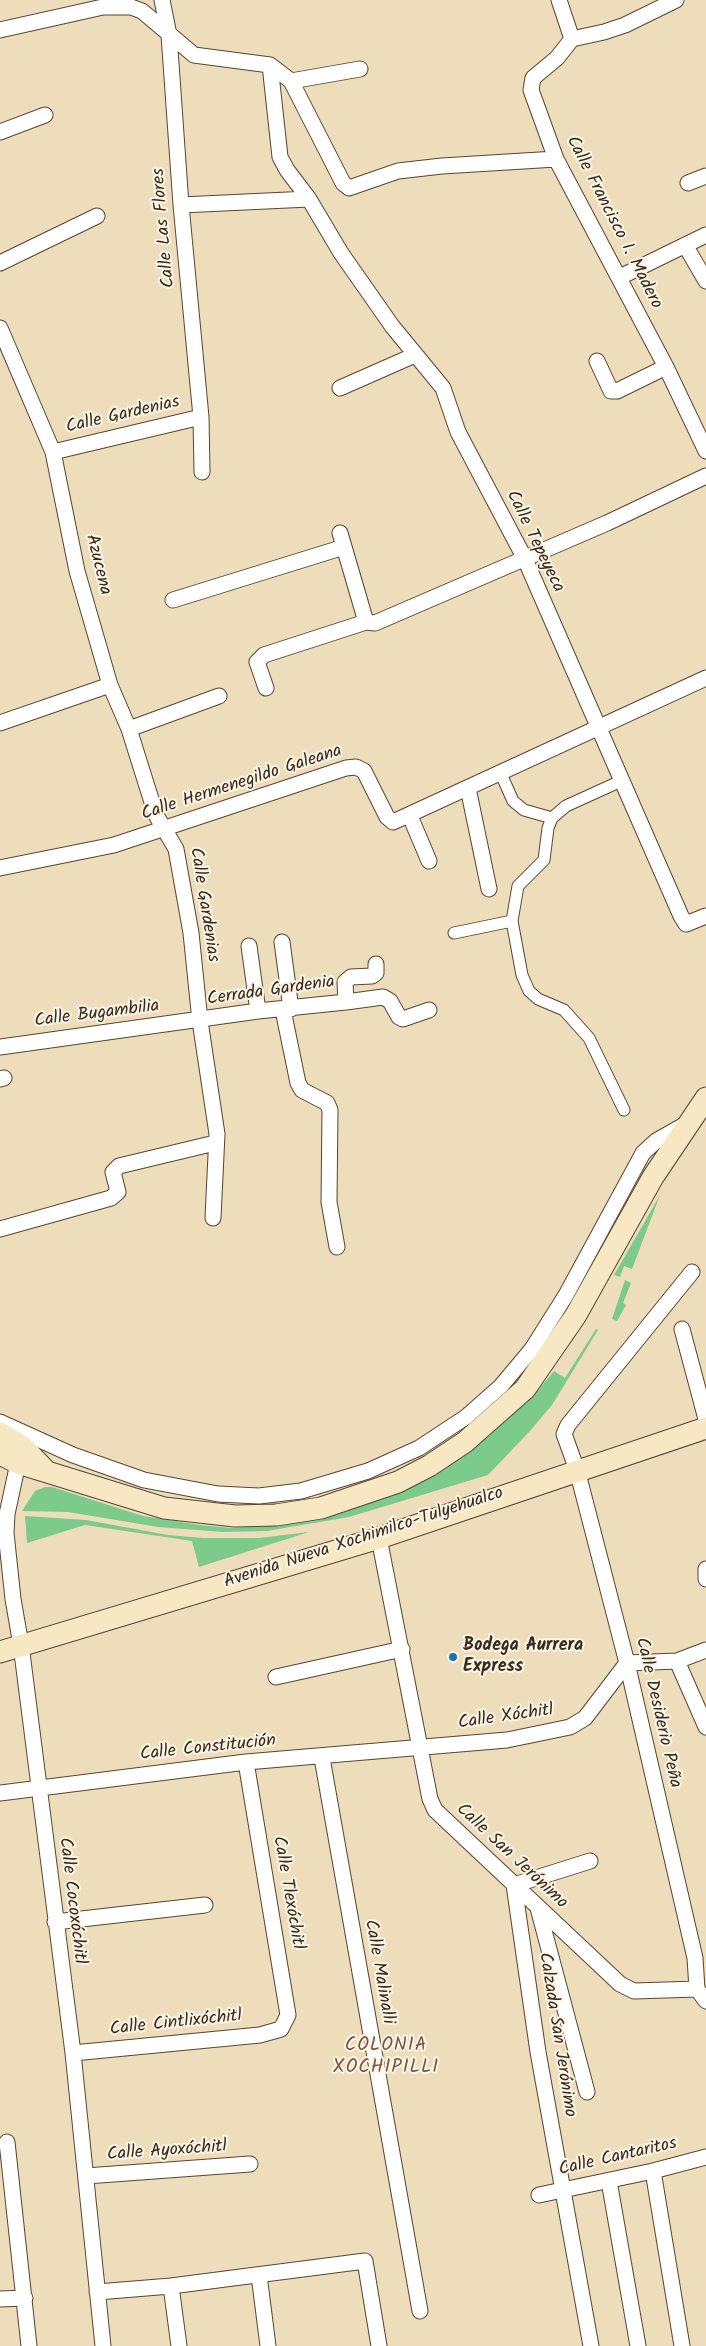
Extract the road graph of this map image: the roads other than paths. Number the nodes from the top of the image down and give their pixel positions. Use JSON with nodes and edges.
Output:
{"nodes":[{"id":1,"x":162,"y":0,"type":"edge"},
{"id":2,"x":560,"y":0,"type":"edge"},
{"id":3,"x":676,"y":0,"type":"edge"},
{"id":4,"x":0,"y":30,"type":"edge"},
{"id":5,"x":169,"y":35,"type":"junction"},
{"id":6,"x":572,"y":39,"type":"junction"},
{"id":7,"x":270,"y":66,"type":"junction"},
{"id":8,"x":360,"y":69,"type":"dead end"},
{"id":9,"x":291,"y":81,"type":"junction"},
{"id":10,"x":44,"y":116,"type":"dead end"},
{"id":11,"x":0,"y":129,"type":"edge"},
{"id":12,"x":556,"y":159,"type":"junction"},
{"id":13,"x":706,"y":176,"type":"edge"},
{"id":14,"x":688,"y":183,"type":"dead end"},
{"id":15,"x":309,"y":199,"type":"junction"},
{"id":16,"x":181,"y":205,"type":"junction"},
{"id":17,"x":97,"y":216,"type":"dead end"},
{"id":18,"x":706,"y":235,"type":"edge"},
{"id":19,"x":686,"y":245,"type":"junction"},
{"id":20,"x":0,"y":263,"type":"edge"},
{"id":21,"x":620,"y":277,"type":"junction"},
{"id":22,"x":706,"y":281,"type":"edge"},
{"id":23,"x":0,"y":328,"type":"edge"},
{"id":24,"x":415,"y":355,"type":"junction"},
{"id":25,"x":597,"y":361,"type":"dead end"},
{"id":26,"x":666,"y":367,"type":"junction"},
{"id":27,"x":340,"y":388,"type":"dead end"},
{"id":28,"x":201,"y":417,"type":"junction"},
{"id":29,"x":706,"y":451,"type":"edge"},
{"id":30,"x":54,"y":452,"type":"junction"},
{"id":31,"x":202,"y":472,"type":"dead end"},
{"id":32,"x":706,"y":476,"type":"edge"},
{"id":33,"x":525,"y":559,"type":"junction"},
{"id":34,"x":173,"y":600,"type":"dead end"},
{"id":35,"x":371,"y":622,"type":"junction"},
{"id":36,"x":706,"y":678,"type":"edge"},
{"id":37,"x":110,"y":685,"type":"junction"},
{"id":38,"x":266,"y":688,"type":"dead end"},
{"id":39,"x":219,"y":696,"type":"dead end"},
{"id":40,"x":0,"y":723,"type":"edge"},
{"id":41,"x":129,"y":729,"type":"junction"},
{"id":42,"x":597,"y":729,"type":"junction"},
{"id":43,"x":501,"y":774,"type":"junction"},
{"id":44,"x":621,"y":781,"type":"junction"},
{"id":45,"x":468,"y":788,"type":"junction"},
{"id":46,"x":410,"y":816,"type":"junction"},
{"id":47,"x":552,"y":818,"type":"junction"},
{"id":48,"x":166,"y":828,"type":"junction"},
{"id":49,"x":429,"y":861,"type":"dead end"},
{"id":50,"x":0,"y":868,"type":"edge"},
{"id":51,"x":489,"y":889,"type":"dead end"},
{"id":52,"x":706,"y":916,"type":"edge"},
{"id":53,"x":512,"y":921,"type":"junction"},
{"id":54,"x":454,"y":933,"type":"dead end"},
{"id":55,"x":282,"y":942,"type":"dead end"},
{"id":56,"x":249,"y":946,"type":"dead end"},
{"id":57,"x":376,"y":964,"type":"dead end"},
{"id":58,"x":346,"y":1002,"type":"junction"},
{"id":59,"x":287,"y":1010,"type":"junction"},
{"id":60,"x":429,"y":1010,"type":"dead end"},
{"id":61,"x":258,"y":1011,"type":"junction"},
{"id":62,"x":200,"y":1021,"type":"junction"},
{"id":63,"x":0,"y":1047,"type":"edge"},
{"id":64,"x":706,"y":1098,"type":"edge"},
{"id":65,"x":624,"y":1110,"type":"dead end"},
{"id":66,"x":688,"y":1123,"type":"junction"},
{"id":67,"x":215,"y":1143,"type":"junction"},
{"id":68,"x":213,"y":1218,"type":"dead end"},
{"id":69,"x":0,"y":1229,"type":"edge"},
{"id":70,"x":337,"y":1247,"type":"dead end"},
{"id":71,"x":692,"y":1272,"type":"dead end"},
{"id":72,"x":682,"y":1330,"type":"dead end"},
{"id":73,"x":706,"y":1419,"type":"edge"},
{"id":74,"x":0,"y":1422,"type":"edge"},
{"id":75,"x":706,"y":1428,"type":"edge"},
{"id":76,"x":0,"y":1433,"type":"edge"},
{"id":77,"x":9,"y":1459,"type":"edge"},
{"id":78,"x":577,"y":1470,"type":"junction"},
{"id":79,"x":47,"y":1472,"type":"junction"},
{"id":80,"x":3,"y":1530,"type":"edge"},
{"id":81,"x":379,"y":1538,"type":"junction"},
{"id":82,"x":706,"y":1569,"type":"edge"},
{"id":83,"x":706,"y":1579,"type":"edge"},
{"id":84,"x":21,"y":1645,"type":"junction"},
{"id":85,"x":402,"y":1650,"type":"junction"},
{"id":86,"x":706,"y":1650,"type":"edge"},
{"id":87,"x":0,"y":1652,"type":"edge"},
{"id":88,"x":677,"y":1661,"type":"junction"},
{"id":89,"x":627,"y":1663,"type":"junction"},
{"id":90,"x":276,"y":1677,"type":"dead end"},
{"id":91,"x":706,"y":1727,"type":"edge"},
{"id":92,"x":421,"y":1747,"type":"junction"},
{"id":93,"x":322,"y":1758,"type":"junction"},
{"id":94,"x":246,"y":1762,"type":"junction"},
{"id":95,"x":38,"y":1788,"type":"junction"},
{"id":96,"x":0,"y":1793,"type":"edge"},
{"id":97,"x":590,"y":1861,"type":"dead end"},
{"id":98,"x":514,"y":1885,"type":"junction"},
{"id":99,"x":204,"y":1905,"type":"dead end"},
{"id":100,"x":537,"y":1907,"type":"junction"},
{"id":101,"x":55,"y":1922,"type":"junction"},
{"id":102,"x":701,"y":1958,"type":"edge"},
{"id":103,"x":702,"y":1995,"type":"edge"},
{"id":104,"x":281,"y":2029,"type":"joint"},
{"id":105,"x":73,"y":2053,"type":"junction"},
{"id":106,"x":587,"y":2092,"type":"dead end"},
{"id":107,"x":8,"y":2142,"type":"dead end"},
{"id":108,"x":706,"y":2157,"type":"edge"},
{"id":109,"x":250,"y":2164,"type":"dead end"},
{"id":110,"x":653,"y":2172,"type":"junction"},
{"id":111,"x":86,"y":2176,"type":"junction"},
{"id":112,"x":610,"y":2181,"type":"junction"},
{"id":113,"x":562,"y":2190,"type":"junction"},
{"id":114,"x":539,"y":2195,"type":"dead end"},
{"id":115,"x":259,"y":2275,"type":"junction"},
{"id":116,"x":171,"y":2286,"type":"junction"},
{"id":117,"x":97,"y":2292,"type":"junction"},
{"id":118,"x":25,"y":2298,"type":"junction"},
{"id":119,"x":0,"y":2299,"type":"edge"},
{"id":120,"x":420,"y":2310,"type":"dead end"},
{"id":121,"x":30,"y":2346,"type":"edge"},
{"id":122,"x":103,"y":2346,"type":"edge"},
{"id":123,"x":179,"y":2346,"type":"edge"},
{"id":124,"x":268,"y":2346,"type":"edge"},
{"id":125,"x":379,"y":2346,"type":"edge"},
{"id":126,"x":591,"y":2346,"type":"edge"},
{"id":127,"x":638,"y":2346,"type":"edge"},
{"id":128,"x":682,"y":2346,"type":"edge"}],
"edges":[{"from":1,"to":5,"type":"street","name":"Calle Las Flores"},
{"from":2,"to":6,"type":"street"},
{"from":3,"to":6,"type":"street"},
{"from":4,"to":5,"type":"street"},
{"from":5,"to":7,"type":"street"},
{"from":5,"to":16,"type":"street","name":"Calle Las Flores"},
{"from":6,"to":12,"type":"street","name":"Calle Francisco I. Madero"},
{"from":7,"to":9,"type":"street"},
{"from":7,"to":15,"type":"street","name":"Calle Tepeyeca"},
{"from":8,"to":9,"type":"street"},
{"from":9,"to":12,"type":"street"},
{"from":10,"to":11,"type":"street"},
{"from":12,"to":21,"type":"street","name":"Calle Francisco I. Madero"},
{"from":13,"to":14,"type":"street"},
{"from":15,"to":16,"type":"street"},
{"from":15,"to":24,"type":"street","name":"Calle Tepeyeca"},
{"from":16,"to":28,"type":"street","name":"Calle Las Flores"},
{"from":17,"to":20,"type":"street"},
{"from":18,"to":19,"type":"street"},
{"from":19,"to":21,"type":"street"},
{"from":19,"to":22,"type":"street"},
{"from":21,"to":26,"type":"street","name":"Calle Francisco I. Madero"},
{"from":23,"to":30,"type":"street","name":"Azucena"},
{"from":24,"to":27,"type":"street"},
{"from":24,"to":33,"type":"street","name":"Calle Tepeyeca"},
{"from":25,"to":26,"type":"street"},
{"from":26,"to":29,"type":"street","name":"Calle Francisco I. Madero"},
{"from":28,"to":30,"type":"street","name":"Calle Gardenias"},
{"from":28,"to":31,"type":"street","name":"Calle Las Flores"},
{"from":30,"to":37,"type":"street","name":"Azucena"},
{"from":32,"to":33,"type":"street"},
{"from":33,"to":35,"type":"street"},
{"from":33,"to":42,"type":"street","name":"Calle Tepeyeca"},
{"from":34,"to":35,"type":"street"},
{"from":35,"to":38,"type":"street"},
{"from":36,"to":42,"type":"street","name":"Calle Hermenegildo Galeana"},
{"from":37,"to":40,"type":"street"},
{"from":37,"to":41,"type":"street","name":"Calle Gardenias"},
{"from":39,"to":41,"type":"street"},
{"from":41,"to":48,"type":"street","name":"Calle Gardenias"},
{"from":42,"to":43,"type":"street","name":"Calle Hermenegildo Galeana"},
{"from":42,"to":44,"type":"street","name":"Calle Tepeyeca"},
{"from":43,"to":45,"type":"street","name":"Calle Hermenegildo Galeana"},
{"from":43,"to":47,"type":"street"},
{"from":44,"to":47,"type":"street"},
{"from":44,"to":52,"type":"street","name":"Calle Tepeyeca"},
{"from":45,"to":46,"type":"street","name":"Calle Hermenegildo Galeana"},
{"from":45,"to":51,"type":"street"},
{"from":46,"to":48,"type":"street","name":"Calle Hermenegildo Galeana"},
{"from":46,"to":49,"type":"street"},
{"from":47,"to":53,"type":"street"},
{"from":48,"to":50,"type":"street","name":"Calle Hermenegildo Galeana"},
{"from":48,"to":62,"type":"street","name":"Calle Gardenias"},
{"from":53,"to":54,"type":"street"},
{"from":53,"to":65,"type":"street"},
{"from":55,"to":59,"type":"street"},
{"from":56,"to":61,"type":"street"},
{"from":57,"to":58,"type":"street","name":"Cerrada Gardenia"},
{"from":58,"to":59,"type":"street","name":"Cerrada Gardenia"},
{"from":58,"to":60,"type":"street"},
{"from":59,"to":61,"type":"street","name":"Cerrada Gardenia"},
{"from":59,"to":70,"type":"street"},
{"from":61,"to":62,"type":"street","name":"Cerrada Gardenia"},
{"from":62,"to":63,"type":"street","name":"Calle Bugambilia"},
{"from":62,"to":67,"type":"street","name":"Calle Gardenias"},
{"from":64,"to":66,"type":"main road"},
{"from":66,"to":74,"type":"street"},
{"from":66,"to":79,"type":"main road"},
{"from":67,"to":68,"type":"street","name":"Calle Gardenias"},
{"from":67,"to":69,"type":"street"},
{"from":71,"to":78,"type":"street","name":"Calle Desiderio Peña"},
{"from":72,"to":73,"type":"street"},
{"from":75,"to":78,"type":"main road","name":"Avenida Nueva Xochimilco-Tulyehualco"},
{"from":76,"to":79,"type":"main road"},
{"from":77,"to":79,"type":"main road"},
{"from":77,"to":80,"type":"street","name":"Calle Cocoxóchitl"},
{"from":78,"to":81,"type":"main road","name":"Avenida Nueva Xochimilco-Tulyehualco"},
{"from":78,"to":89,"type":"street","name":"Calle Desiderio Peña"},
{"from":80,"to":84,"type":"street","name":"Calle Cocoxóchitl"},
{"from":81,"to":84,"type":"main road","name":"Avenida Nueva Xochimilco-Tulyehualco"},
{"from":81,"to":85,"type":"street","name":"Calle San Jerónimo"},
{"from":82,"to":83,"type":"street"},
{"from":84,"to":87,"type":"main road","name":"Avenida Nueva Xochimilco-Tulyehualco"},
{"from":84,"to":95,"type":"street","name":"Calle Cocoxóchitl"},
{"from":85,"to":90,"type":"street"},
{"from":85,"to":92,"type":"street","name":"Calle San Jerónimo"},
{"from":86,"to":88,"type":"street"},
{"from":88,"to":89,"type":"street"},
{"from":88,"to":91,"type":"street"},
{"from":89,"to":92,"type":"street","name":"Calle Xóchitl"},
{"from":89,"to":102,"type":"street","name":"Calle Desiderio Peña"},
{"from":92,"to":93,"type":"street","name":"Calle Constitución"},
{"from":92,"to":98,"type":"street","name":"Calle San Jerónimo"},
{"from":93,"to":94,"type":"street","name":"Calle Constitución"},
{"from":93,"to":120,"type":"street","name":"Calle Malinalli"},
{"from":94,"to":95,"type":"street","name":"Calle Constitución"},
{"from":94,"to":104,"type":"street","name":"Calle Tlexóchitl"},
{"from":95,"to":96,"type":"street","name":"Calle Constitución"},
{"from":95,"to":101,"type":"street","name":"Calle Cocoxóchitl"},
{"from":97,"to":98,"type":"street"},
{"from":98,"to":100,"type":"street","name":"Calle San Jerónimo"},
{"from":98,"to":113,"type":"street","name":"Calzada San Jerónimo"},
{"from":99,"to":101,"type":"street"},
{"from":100,"to":103,"type":"street","name":"Calle San Jerónimo"},
{"from":100,"to":106,"type":"street"},
{"from":101,"to":105,"type":"street","name":"Calle Cocoxóchitl"},
{"from":102,"to":103,"type":"street","name":"Calle Desiderio Peña"},
{"from":104,"to":105,"type":"street","name":"Calle Cintlixóchitl"},
{"from":105,"to":111,"type":"street","name":"Calle Cocoxóchitl"},
{"from":107,"to":118,"type":"street"},
{"from":108,"to":110,"type":"street","name":"Calle Cantaritos"},
{"from":109,"to":111,"type":"street","name":"Calle Ayoxóchitl"},
{"from":110,"to":112,"type":"street","name":"Calle Cantaritos"},
{"from":110,"to":128,"type":"street"},
{"from":111,"to":117,"type":"street","name":"Calle Cocoxóchitl"},
{"from":112,"to":113,"type":"street","name":"Calle Cantaritos"},
{"from":112,"to":127,"type":"street"},
{"from":113,"to":114,"type":"street","name":"Calle Cantaritos"},
{"from":113,"to":126,"type":"street","name":"Calzada San Jerónimo"},
{"from":115,"to":116,"type":"street"},
{"from":115,"to":124,"type":"street"},
{"from":115,"to":125,"type":"street"},
{"from":116,"to":117,"type":"street"},
{"from":116,"to":123,"type":"street"},
{"from":117,"to":122,"type":"street","name":"Calle Cocoxóchitl"},
{"from":118,"to":119,"type":"street"},
{"from":118,"to":121,"type":"street"}]}
